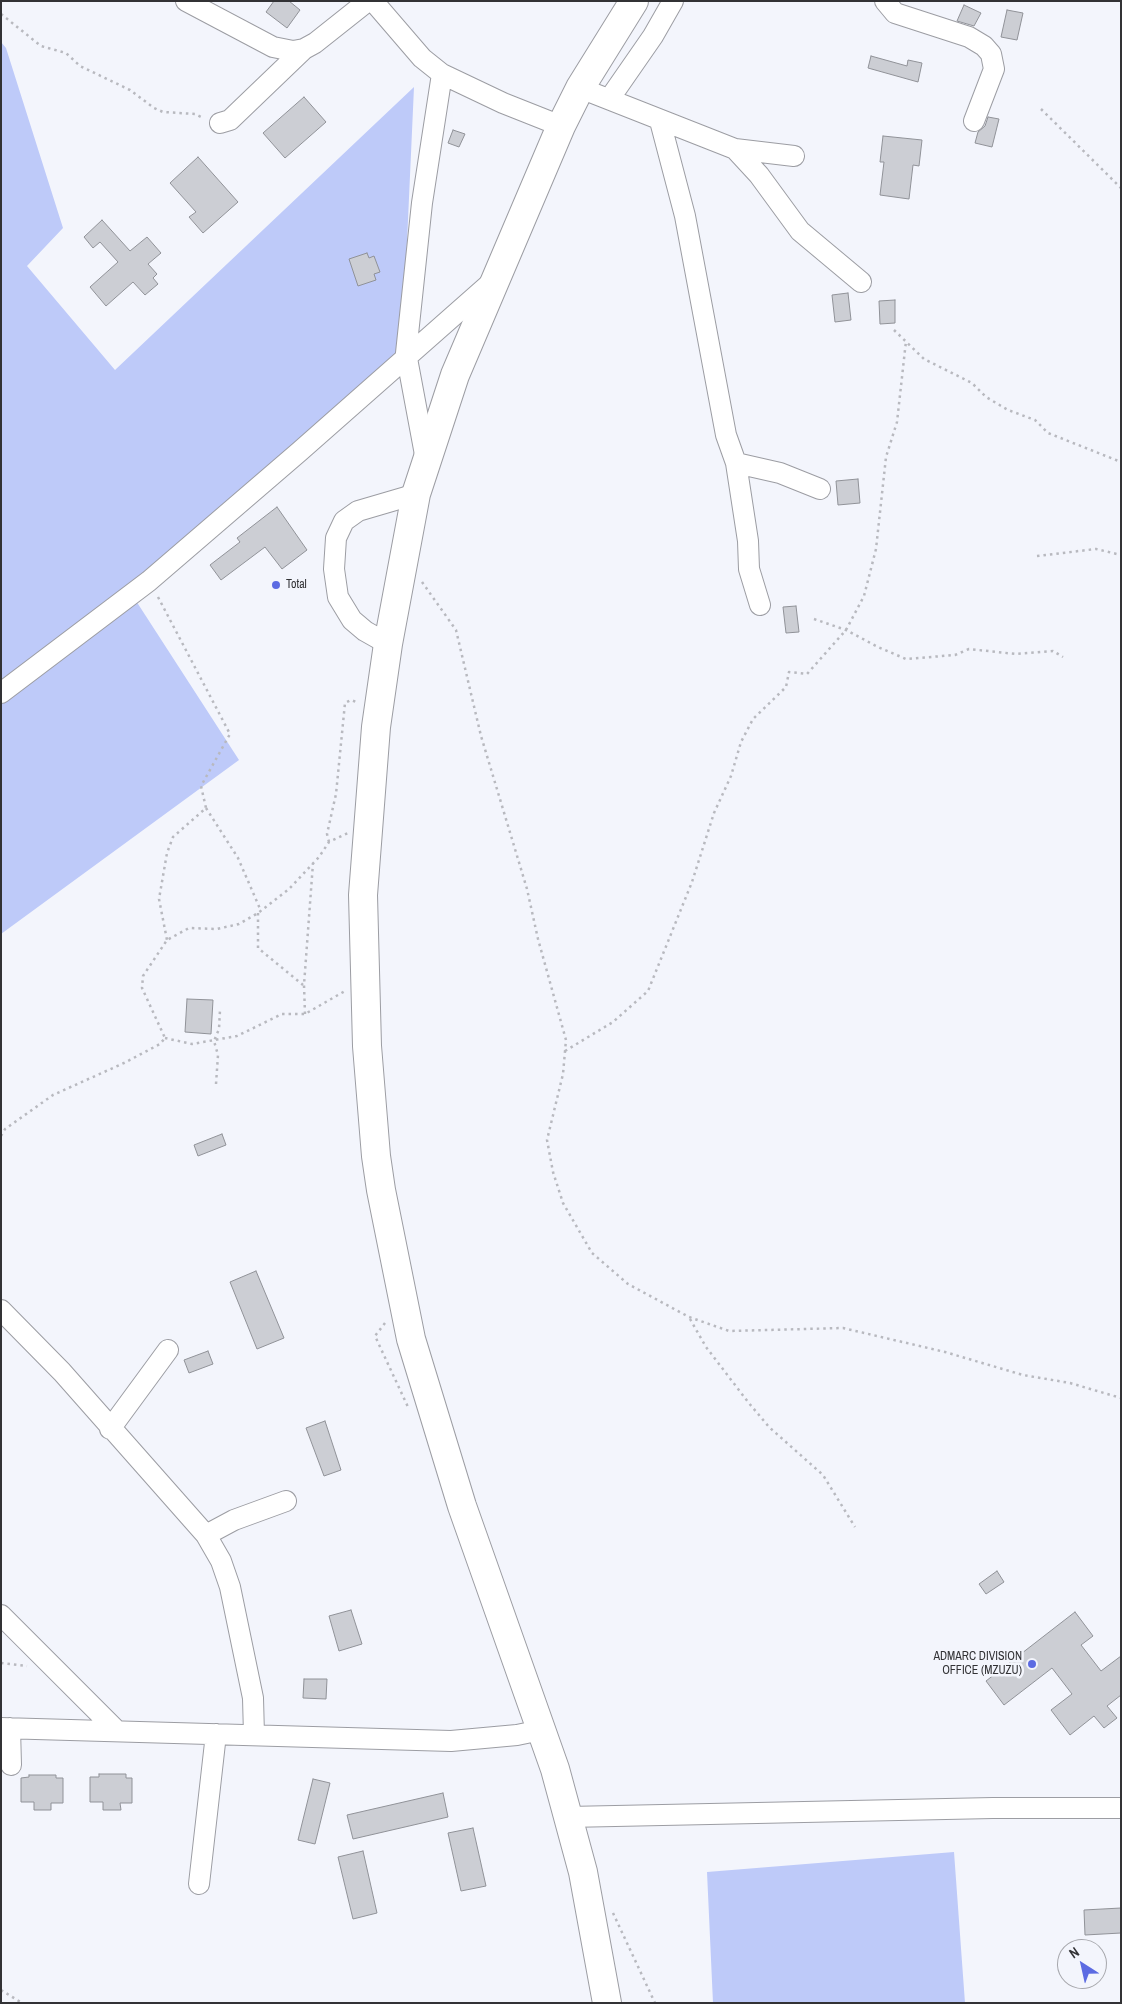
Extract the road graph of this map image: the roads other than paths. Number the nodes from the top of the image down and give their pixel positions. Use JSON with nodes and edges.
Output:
{"nodes":[{"id":1,"x":186,"y":1,"type":"edge"},
{"id":2,"x":368,"y":1,"type":"edge"},
{"id":3,"x":372,"y":1,"type":"edge"},
{"id":4,"x":634,"y":1,"type":"edge"},
{"id":5,"x":673,"y":1,"type":"edge"},
{"id":6,"x":885,"y":1,"type":"edge"},
{"id":7,"x":304,"y":50,"type":"junction"},
{"id":8,"x":442,"y":74,"type":"junction"},
{"id":9,"x":580,"y":88,"type":"junction"},
{"id":10,"x":610,"y":98,"type":"junction"},
{"id":11,"x":660,"y":121,"type":"junction"},
{"id":12,"x":974,"y":121,"type":"dead end"},
{"id":13,"x":220,"y":123,"type":"road end"},
{"id":14,"x":561,"y":126,"type":"junction"},
{"id":15,"x":735,"y":149,"type":"junction"},
{"id":16,"x":794,"y":156,"type":"dead end"},
{"id":17,"x":499,"y":275,"type":"junction"},
{"id":18,"x":861,"y":282,"type":"dead end"},
{"id":19,"x":406,"y":357,"type":"junction"},
{"id":20,"x":427,"y":463,"type":"junction"},
{"id":21,"x":736,"y":464,"type":"junction"},
{"id":22,"x":820,"y":489,"type":"dead end"},
{"id":23,"x":416,"y":494,"type":"junction"},
{"id":24,"x":760,"y":605,"type":"dead end"},
{"id":25,"x":388,"y":644,"type":"junction"},
{"id":26,"x":1,"y":693,"type":"edge"},
{"id":27,"x":1,"y":1310,"type":"edge"},
{"id":28,"x":168,"y":1350,"type":"dead end"},
{"id":29,"x":110,"y":1429,"type":"junction"},
{"id":30,"x":286,"y":1501,"type":"dead end"},
{"id":31,"x":206,"y":1535,"type":"junction"},
{"id":32,"x":1,"y":1615,"type":"edge"},
{"id":33,"x":5,"y":1728,"type":"edge"},
{"id":34,"x":541,"y":1730,"type":"junction"},
{"id":35,"x":116,"y":1731,"type":"junction"},
{"id":36,"x":216,"y":1734,"type":"junction"},
{"id":37,"x":254,"y":1735,"type":"junction"},
{"id":38,"x":11,"y":1766,"type":"dead end"},
{"id":39,"x":1121,"y":1808,"type":"edge"},
{"id":40,"x":568,"y":1817,"type":"junction"},
{"id":41,"x":199,"y":1884,"type":"dead end"},
{"id":42,"x":606,"y":2003,"type":"edge"}],
"edges":[{"from":1,"to":7,"type":"street"},
{"from":2,"to":7,"type":"street"},
{"from":3,"to":8,"type":"street"},
{"from":4,"to":9,"type":"highway"},
{"from":5,"to":10,"type":"street"},
{"from":6,"to":12,"type":"street"},
{"from":7,"to":13,"type":"street"},
{"from":8,"to":14,"type":"street"},
{"from":8,"to":19,"type":"street"},
{"from":9,"to":10,"type":"street"},
{"from":9,"to":14,"type":"highway"},
{"from":10,"to":11,"type":"street"},
{"from":11,"to":15,"type":"street"},
{"from":11,"to":21,"type":"street"},
{"from":14,"to":17,"type":"highway"},
{"from":15,"to":16,"type":"street"},
{"from":15,"to":18,"type":"street"},
{"from":17,"to":19,"type":"street"},
{"from":17,"to":20,"type":"highway"},
{"from":19,"to":20,"type":"street"},
{"from":19,"to":26,"type":"street"},
{"from":20,"to":23,"type":"highway"},
{"from":21,"to":22,"type":"street"},
{"from":21,"to":24,"type":"street"},
{"from":23,"to":25,"type":"highway"},
{"from":23,"to":25,"type":"street"},
{"from":25,"to":34,"type":"highway"},
{"from":27,"to":29,"type":"street"},
{"from":28,"to":29,"type":"street"},
{"from":29,"to":31,"type":"street"},
{"from":30,"to":31,"type":"street"},
{"from":31,"to":37,"type":"street"},
{"from":32,"to":35,"type":"street"},
{"from":33,"to":35,"type":"street"},
{"from":33,"to":38,"type":"street"},
{"from":34,"to":37,"type":"street"},
{"from":34,"to":40,"type":"highway"},
{"from":35,"to":36,"type":"street"},
{"from":36,"to":37,"type":"street"},
{"from":36,"to":41,"type":"street"},
{"from":39,"to":40,"type":"street"},
{"from":40,"to":42,"type":"highway"}]}
